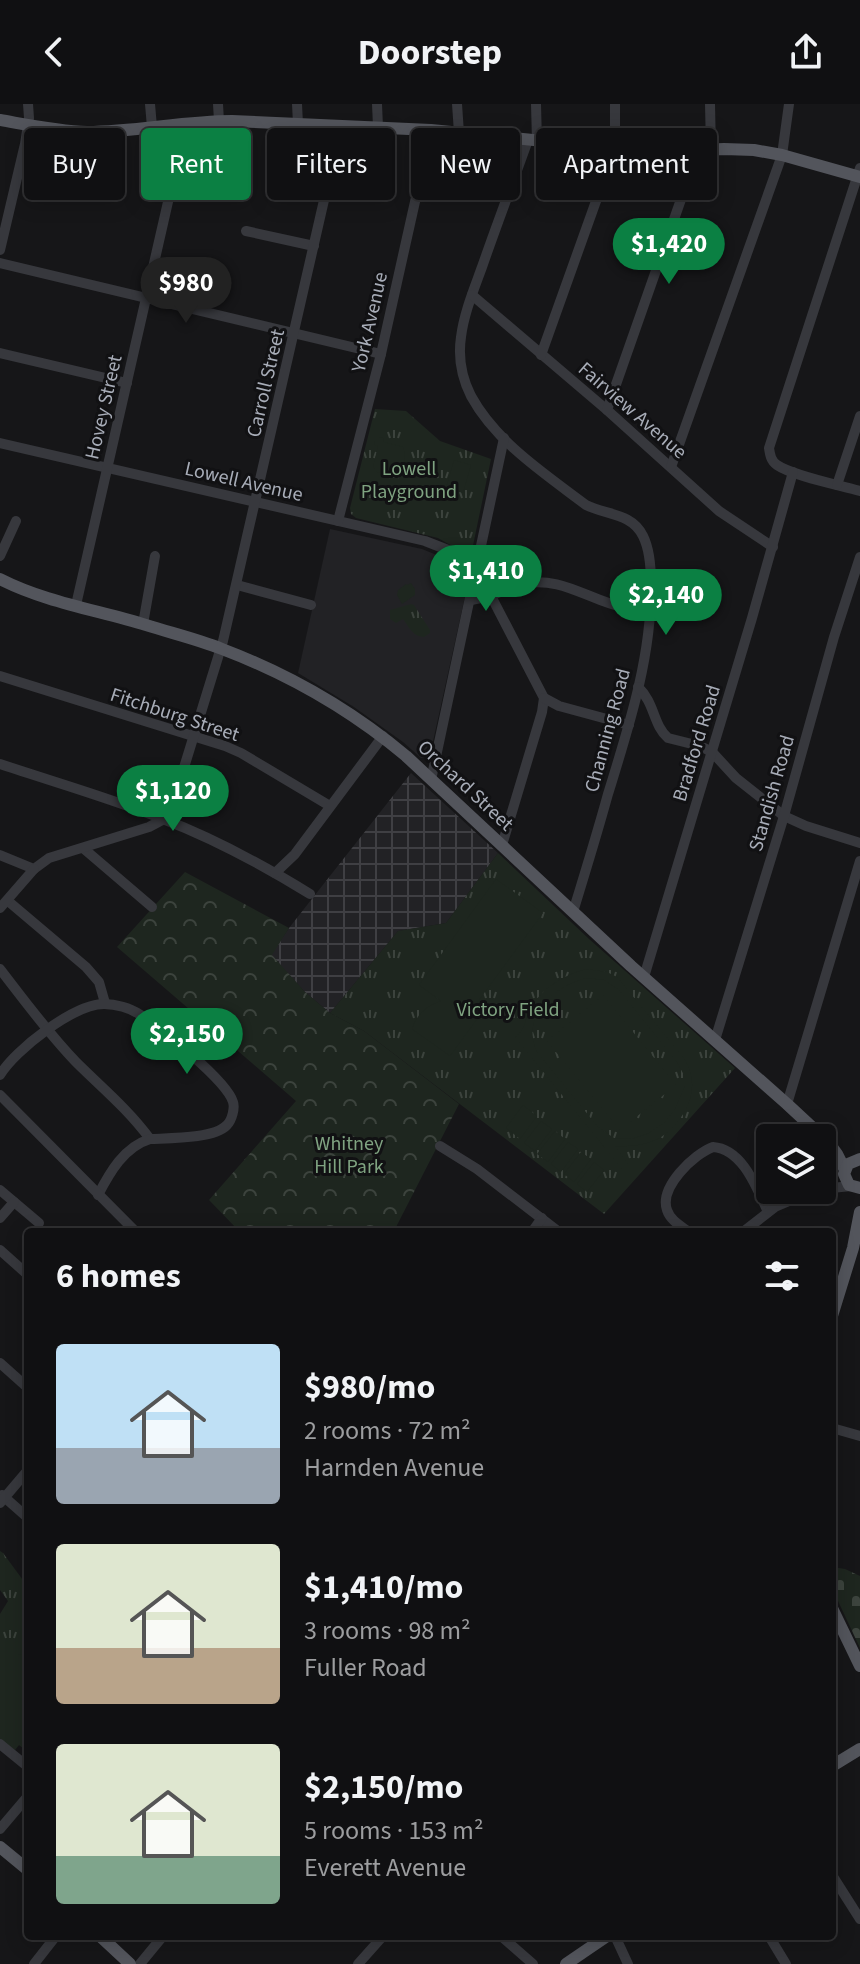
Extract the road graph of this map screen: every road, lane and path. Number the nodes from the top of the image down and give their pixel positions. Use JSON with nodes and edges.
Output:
{"nodes":[{"id":1,"x":28,"y":104,"type":"edge"},
{"id":2,"x":150,"y":104,"type":"edge"},
{"id":3,"x":218,"y":104,"type":"edge"},
{"id":4,"x":297,"y":104,"type":"edge"},
{"id":5,"x":377,"y":104,"type":"edge"},
{"id":6,"x":457,"y":104,"type":"edge"},
{"id":7,"x":536,"y":104,"type":"edge"},
{"id":8,"x":615,"y":104,"type":"edge"},
{"id":9,"x":710,"y":104,"type":"edge"},
{"id":10,"x":789,"y":104,"type":"edge"},
{"id":11,"x":0,"y":120,"type":"edge"},
{"id":12,"x":219,"y":121,"type":"junction"},
{"id":13,"x":186,"y":123,"type":"junction"},
{"id":14,"x":298,"y":124,"type":"junction"},
{"id":15,"x":28,"y":125,"type":"junction"},
{"id":16,"x":341,"y":126,"type":"junction"},
{"id":17,"x":152,"y":127,"type":"junction"},
{"id":18,"x":378,"y":127,"type":"junction"},
{"id":19,"x":459,"y":128,"type":"edge"},
{"id":20,"x":615,"y":128,"type":"edge"},
{"id":21,"x":707,"y":128,"type":"edge"},
{"id":22,"x":411,"y":129,"type":"edge"},
{"id":23,"x":520,"y":139,"type":"edge"},
{"id":24,"x":532,"y":140,"type":"junction"},
{"id":25,"x":536,"y":140,"type":"edge"},
{"id":26,"x":717,"y":150,"type":"edge"},
{"id":27,"x":782,"y":155,"type":"junction"},
{"id":28,"x":859,"y":174,"type":"edge"},
{"id":29,"x":415,"y":200,"type":"edge"},
{"id":30,"x":596,"y":200,"type":"edge"},
{"id":31,"x":686,"y":200,"type":"edge"},
{"id":32,"x":246,"y":231,"type":"dead end"},
{"id":33,"x":314,"y":246,"type":"junction"},
{"id":34,"x":0,"y":250,"type":"edge"},
{"id":35,"x":0,"y":263,"type":"edge"},
{"id":36,"x":472,"y":295,"type":"junction"},
{"id":37,"x":146,"y":298,"type":"junction"},
{"id":38,"x":294,"y":333,"type":"junction"},
{"id":39,"x":0,"y":353,"type":"edge"},
{"id":40,"x":381,"y":354,"type":"junction"},
{"id":41,"x":541,"y":355,"type":"junction"},
{"id":42,"x":127,"y":383,"type":"junction"},
{"id":43,"x":607,"y":410,"type":"junction"},
{"id":44,"x":860,"y":416,"type":"edge"},
{"id":45,"x":504,"y":438,"type":"junction"},
{"id":46,"x":0,"y":443,"type":"edge"},
{"id":47,"x":671,"y":467,"type":"junction"},
{"id":48,"x":107,"y":468,"type":"junction"},
{"id":49,"x":793,"y":472,"type":"junction"},
{"id":50,"x":837,"y":485,"type":"junction"},
{"id":51,"x":860,"y":491,"type":"edge"},
{"id":52,"x":256,"y":502,"type":"junction"},
{"id":53,"x":16,"y":521,"type":"dead end"},
{"id":54,"x":341,"y":521,"type":"junction"},
{"id":55,"x":773,"y":547,"type":"junction"},
{"id":56,"x":0,"y":556,"type":"edge"},
{"id":57,"x":155,"y":556,"type":"dead end"},
{"id":58,"x":860,"y":557,"type":"edge"},
{"id":59,"x":476,"y":565,"type":"junction"},
{"id":60,"x":0,"y":579,"type":"edge"},
{"id":61,"x":237,"y":585,"type":"junction"},
{"id":62,"x":491,"y":596,"type":"junction"},
{"id":63,"x":471,"y":600,"type":"junction"},
{"id":64,"x":76,"y":605,"type":"junction"},
{"id":65,"x":311,"y":605,"type":"dead end"},
{"id":66,"x":652,"y":610,"type":"junction"},
{"id":67,"x":143,"y":624,"type":"junction"},
{"id":68,"x":221,"y":649,"type":"junction"},
{"id":69,"x":0,"y":676,"type":"edge"},
{"id":70,"x":638,"y":687,"type":"junction"},
{"id":71,"x":544,"y":698,"type":"junction"},
{"id":72,"x":629,"y":725,"type":"junction"},
{"id":73,"x":194,"y":736,"type":"junction"},
{"id":74,"x":383,"y":736,"type":"junction"},
{"id":75,"x":712,"y":752,"type":"junction"},
{"id":76,"x":0,"y":764,"type":"edge"},
{"id":77,"x":431,"y":780,"type":"junction"},
{"id":78,"x":330,"y":806,"type":"junction"},
{"id":79,"x":784,"y":816,"type":"junction"},
{"id":80,"x":164,"y":819,"type":"junction"},
{"id":81,"x":860,"y":843,"type":"edge"},
{"id":82,"x":502,"y":845,"type":"junction"},
{"id":83,"x":83,"y":848,"type":"junction"},
{"id":84,"x":0,"y":855,"type":"edge"},
{"id":85,"x":860,"y":861,"type":"edge"},
{"id":86,"x":34,"y":869,"type":"junction"},
{"id":87,"x":275,"y":873,"type":"junction"},
{"id":88,"x":310,"y":894,"type":"dead end"},
{"id":89,"x":4,"y":904,"type":"edge"},
{"id":90,"x":152,"y":907,"type":"dead end"},
{"id":91,"x":573,"y":912,"type":"junction"},
{"id":92,"x":0,"y":969,"type":"edge"},
{"id":93,"x":644,"y":977,"type":"junction"},
{"id":94,"x":105,"y":1003,"type":"junction"},
{"id":95,"x":48,"y":1029,"type":"junction"},
{"id":96,"x":715,"y":1040,"type":"junction"},
{"id":97,"x":0,"y":1075,"type":"edge"},
{"id":98,"x":0,"y":1095,"type":"edge"},
{"id":99,"x":787,"y":1104,"type":"junction"},
{"id":100,"x":809,"y":1124,"type":"edge"},
{"id":101,"x":150,"y":1139,"type":"junction"},
{"id":102,"x":440,"y":1146,"type":"dead end"},
{"id":103,"x":836,"y":1147,"type":"edge"},
{"id":104,"x":836,"y":1153,"type":"edge"},
{"id":105,"x":859,"y":1159,"type":"edge"},
{"id":106,"x":844,"y":1172,"type":"junction"},
{"id":107,"x":836,"y":1180,"type":"edge"},
{"id":108,"x":854,"y":1187,"type":"edge"},
{"id":109,"x":0,"y":1190,"type":"edge"},
{"id":110,"x":98,"y":1195,"type":"junction"},
{"id":111,"x":14,"y":1202,"type":"junction"},
{"id":112,"x":783,"y":1204,"type":"edge"},
{"id":113,"x":768,"y":1212,"type":"junction"},
{"id":114,"x":859,"y":1215,"type":"edge"},
{"id":115,"x":0,"y":1218,"type":"edge"},
{"id":116,"x":542,"y":1218,"type":"junction"},
{"id":117,"x":39,"y":1223,"type":"dead end"},
{"id":118,"x":132,"y":1228,"type":"edge"},
{"id":119,"x":535,"y":1228,"type":"edge"},
{"id":120,"x":554,"y":1228,"type":"edge"},
{"id":121,"x":684,"y":1228,"type":"edge"},
{"id":122,"x":748,"y":1228,"type":"edge"},
{"id":123,"x":0,"y":1250,"type":"edge"},
{"id":124,"x":24,"y":1271,"type":"edge"},
{"id":125,"x":836,"y":1303,"type":"edge"},
{"id":126,"x":0,"y":1363,"type":"edge"},
{"id":127,"x":24,"y":1384,"type":"edge"},
{"id":128,"x":836,"y":1429,"type":"edge"},
{"id":129,"x":860,"y":1436,"type":"edge"},
{"id":130,"x":24,"y":1474,"type":"edge"},
{"id":131,"x":2,"y":1498,"type":"edge"},
{"id":132,"x":24,"y":1515,"type":"edge"},
{"id":133,"x":836,"y":1616,"type":"edge"},
{"id":134,"x":860,"y":1666,"type":"edge"},
{"id":135,"x":0,"y":1744,"type":"edge"},
{"id":136,"x":858,"y":1754,"type":"edge"},
{"id":137,"x":24,"y":1764,"type":"edge"},
{"id":138,"x":836,"y":1764,"type":"edge"},
{"id":139,"x":24,"y":1801,"type":"edge"},
{"id":140,"x":0,"y":1829,"type":"edge"},
{"id":141,"x":0,"y":1847,"type":"edge"},
{"id":142,"x":24,"y":1867,"type":"edge"},
{"id":143,"x":836,"y":1881,"type":"edge"},
{"id":144,"x":860,"y":1919,"type":"edge"},
{"id":145,"x":53,"y":1940,"type":"edge"},
{"id":146,"x":104,"y":1940,"type":"edge"},
{"id":147,"x":160,"y":1940,"type":"edge"},
{"id":148,"x":379,"y":1940,"type":"edge"},
{"id":149,"x":506,"y":1940,"type":"edge"},
{"id":150,"x":601,"y":1940,"type":"edge"},
{"id":151,"x":617,"y":1940,"type":"edge"},
{"id":152,"x":771,"y":1940,"type":"edge"},
{"id":153,"x":34,"y":1964,"type":"edge"},
{"id":154,"x":130,"y":1964,"type":"edge"},
{"id":155,"x":140,"y":1964,"type":"edge"},
{"id":156,"x":358,"y":1964,"type":"edge"},
{"id":157,"x":533,"y":1964,"type":"edge"},
{"id":158,"x":566,"y":1964,"type":"edge"},
{"id":159,"x":628,"y":1964,"type":"edge"},
{"id":160,"x":786,"y":1964,"type":"edge"}],
"edges":[{"from":1,"to":15,"type":"street"},
{"from":2,"to":17,"type":"street"},
{"from":3,"to":12,"type":"street"},
{"from":4,"to":14,"type":"street"},
{"from":5,"to":18,"type":"street"},
{"from":6,"to":19,"type":"street"},
{"from":7,"to":24,"type":"street"},
{"from":8,"to":20,"type":"street"},
{"from":9,"to":21,"type":"street"},
{"from":10,"to":27,"type":"street"},
{"from":11,"to":15,"type":"main road"},
{"from":12,"to":13,"type":"main road"},
{"from":12,"to":14,"type":"main road"},
{"from":13,"to":17,"type":"main road"},
{"from":13,"to":37,"type":"street","name":"Hovey Street"},
{"from":14,"to":16,"type":"main road"},
{"from":15,"to":17,"type":"main road"},
{"from":15,"to":34,"type":"street"},
{"from":16,"to":18,"type":"main road"},
{"from":16,"to":33,"type":"street","name":"Carroll Street"},
{"from":18,"to":22,"type":"main road"},
{"from":23,"to":24,"type":"main road"},
{"from":24,"to":25,"type":"main road"},
{"from":24,"to":36,"type":"street","name":"Channing Road"},
{"from":26,"to":27,"type":"main road"},
{"from":27,"to":28,"type":"main road"},
{"from":27,"to":47,"type":"street"},
{"from":28,"to":49,"type":"street"},
{"from":29,"to":40,"type":"street","name":"York Avenue"},
{"from":30,"to":41,"type":"street"},
{"from":31,"to":43,"type":"street"},
{"from":32,"to":33,"type":"street"},
{"from":33,"to":38,"type":"street","name":"Carroll Street"},
{"from":35,"to":37,"type":"street"},
{"from":36,"to":41,"type":"street","name":"Fairview Avenue"},
{"from":36,"to":45,"type":"street","name":"Channing Road"},
{"from":37,"to":38,"type":"street"},
{"from":37,"to":42,"type":"street","name":"Hovey Street"},
{"from":38,"to":40,"type":"street"},
{"from":38,"to":52,"type":"street","name":"Carroll Street"},
{"from":39,"to":42,"type":"street"},
{"from":40,"to":54,"type":"street","name":"York Avenue"},
{"from":41,"to":43,"type":"street","name":"Fairview Avenue"},
{"from":42,"to":48,"type":"street","name":"Hovey Street"},
{"from":43,"to":47,"type":"street","name":"Fairview Avenue"},
{"from":44,"to":50,"type":"street"},
{"from":45,"to":59,"type":"street"},
{"from":45,"to":66,"type":"street","name":"Channing Road"},
{"from":46,"to":48,"type":"street","name":"Lowell Avenue"},
{"from":47,"to":55,"type":"street","name":"Fairview Avenue"},
{"from":48,"to":52,"type":"street","name":"Lowell Avenue"},
{"from":48,"to":64,"type":"street","name":"Hovey Street"},
{"from":49,"to":50,"type":"street"},
{"from":49,"to":55,"type":"street","name":"Bradford Road"},
{"from":50,"to":51,"type":"street"},
{"from":52,"to":54,"type":"street","name":"Lowell Avenue"},
{"from":52,"to":61,"type":"street","name":"Carroll Street"},
{"from":53,"to":56,"type":"street"},
{"from":54,"to":59,"type":"street","name":"Lowell Avenue"},
{"from":55,"to":75,"type":"street","name":"Bradford Road"},
{"from":57,"to":67,"type":"street"},
{"from":58,"to":79,"type":"street","name":"Standish Road"},
{"from":59,"to":63,"type":"street"},
{"from":60,"to":64,"type":"main road","name":"Orchard Street"},
{"from":61,"to":65,"type":"street"},
{"from":61,"to":68,"type":"street","name":"Carroll Street"},
{"from":62,"to":63,"type":"street"},
{"from":62,"to":66,"type":"street"},
{"from":62,"to":71,"type":"street"},
{"from":63,"to":77,"type":"street"},
{"from":64,"to":67,"type":"main road","name":"Orchard Street"},
{"from":66,"to":70,"type":"street","name":"Channing Road"},
{"from":67,"to":68,"type":"main road","name":"Orchard Street"},
{"from":68,"to":73,"type":"street","name":"Carroll Street"},
{"from":68,"to":74,"type":"main road","name":"Orchard Street"},
{"from":69,"to":73,"type":"street","name":"Fitchburg Street"},
{"from":70,"to":72,"type":"street","name":"Channing Road"},
{"from":70,"to":75,"type":"street"},
{"from":71,"to":72,"type":"street"},
{"from":71,"to":82,"type":"street"},
{"from":72,"to":91,"type":"street","name":"Channing Road"},
{"from":73,"to":78,"type":"street","name":"Fitchburg Street"},
{"from":73,"to":80,"type":"street","name":"Carroll Street"},
{"from":74,"to":77,"type":"main road","name":"Orchard Street"},
{"from":74,"to":78,"type":"street"},
{"from":75,"to":79,"type":"street"},
{"from":75,"to":93,"type":"street","name":"Bradford Road"},
{"from":76,"to":80,"type":"street"},
{"from":77,"to":82,"type":"main road","name":"Orchard Street"},
{"from":78,"to":87,"type":"street"},
{"from":79,"to":81,"type":"street"},
{"from":79,"to":96,"type":"street","name":"Standish Road"},
{"from":80,"to":83,"type":"street"},
{"from":80,"to":87,"type":"street"},
{"from":82,"to":91,"type":"main road","name":"Orchard Street"},
{"from":83,"to":86,"type":"street"},
{"from":83,"to":90,"type":"street"},
{"from":84,"to":86,"type":"street"},
{"from":85,"to":99,"type":"street"},
{"from":86,"to":89,"type":"street"},
{"from":87,"to":88,"type":"street"},
{"from":89,"to":94,"type":"street"},
{"from":91,"to":93,"type":"main road","name":"Orchard Street"},
{"from":92,"to":95,"type":"street"},
{"from":93,"to":96,"type":"main road","name":"Orchard Street"},
{"from":94,"to":95,"type":"street"},
{"from":94,"to":101,"type":"street"},
{"from":95,"to":97,"type":"street"},
{"from":95,"to":101,"type":"street"},
{"from":96,"to":99,"type":"main road","name":"Orchard Street"},
{"from":98,"to":110,"type":"street"},
{"from":99,"to":100,"type":"main road","name":"Orchard Street"},
{"from":101,"to":110,"type":"street"},
{"from":102,"to":116,"type":"street"},
{"from":103,"to":105,"type":"main road","name":"Orchard Street"},
{"from":104,"to":106,"type":"main road","name":"Orchard Street"},
{"from":105,"to":106,"type":"main road"},
{"from":106,"to":107,"type":"street"},
{"from":106,"to":108,"type":"main road","name":"Orchard Street"},
{"from":108,"to":114,"type":"main road","name":"Orchard Street"},
{"from":109,"to":111,"type":"street"},
{"from":110,"to":118,"type":"street"},
{"from":111,"to":115,"type":"street"},
{"from":111,"to":117,"type":"street"},
{"from":112,"to":113,"type":"street"},
{"from":113,"to":121,"type":"street"},
{"from":113,"to":122,"type":"street"},
{"from":114,"to":125,"type":"main road"},
{"from":116,"to":119,"type":"street"},
{"from":116,"to":120,"type":"street"},
{"from":123,"to":124,"type":"street"},
{"from":126,"to":127,"type":"street"},
{"from":128,"to":129,"type":"street"},
{"from":130,"to":131,"type":"street"},
{"from":131,"to":132,"type":"street"},
{"from":133,"to":134,"type":"main road"},
{"from":135,"to":137,"type":"street"},
{"from":136,"to":138,"type":"main road"},
{"from":139,"to":140,"type":"street"},
{"from":141,"to":142,"type":"main road"},
{"from":143,"to":144,"type":"street"},
{"from":145,"to":153,"type":"street"},
{"from":146,"to":154,"type":"main road"},
{"from":147,"to":155,"type":"street"},
{"from":148,"to":156,"type":"street"},
{"from":149,"to":157,"type":"street"},
{"from":150,"to":158,"type":"main road"},
{"from":151,"to":159,"type":"street"},
{"from":152,"to":160,"type":"street"}]}
